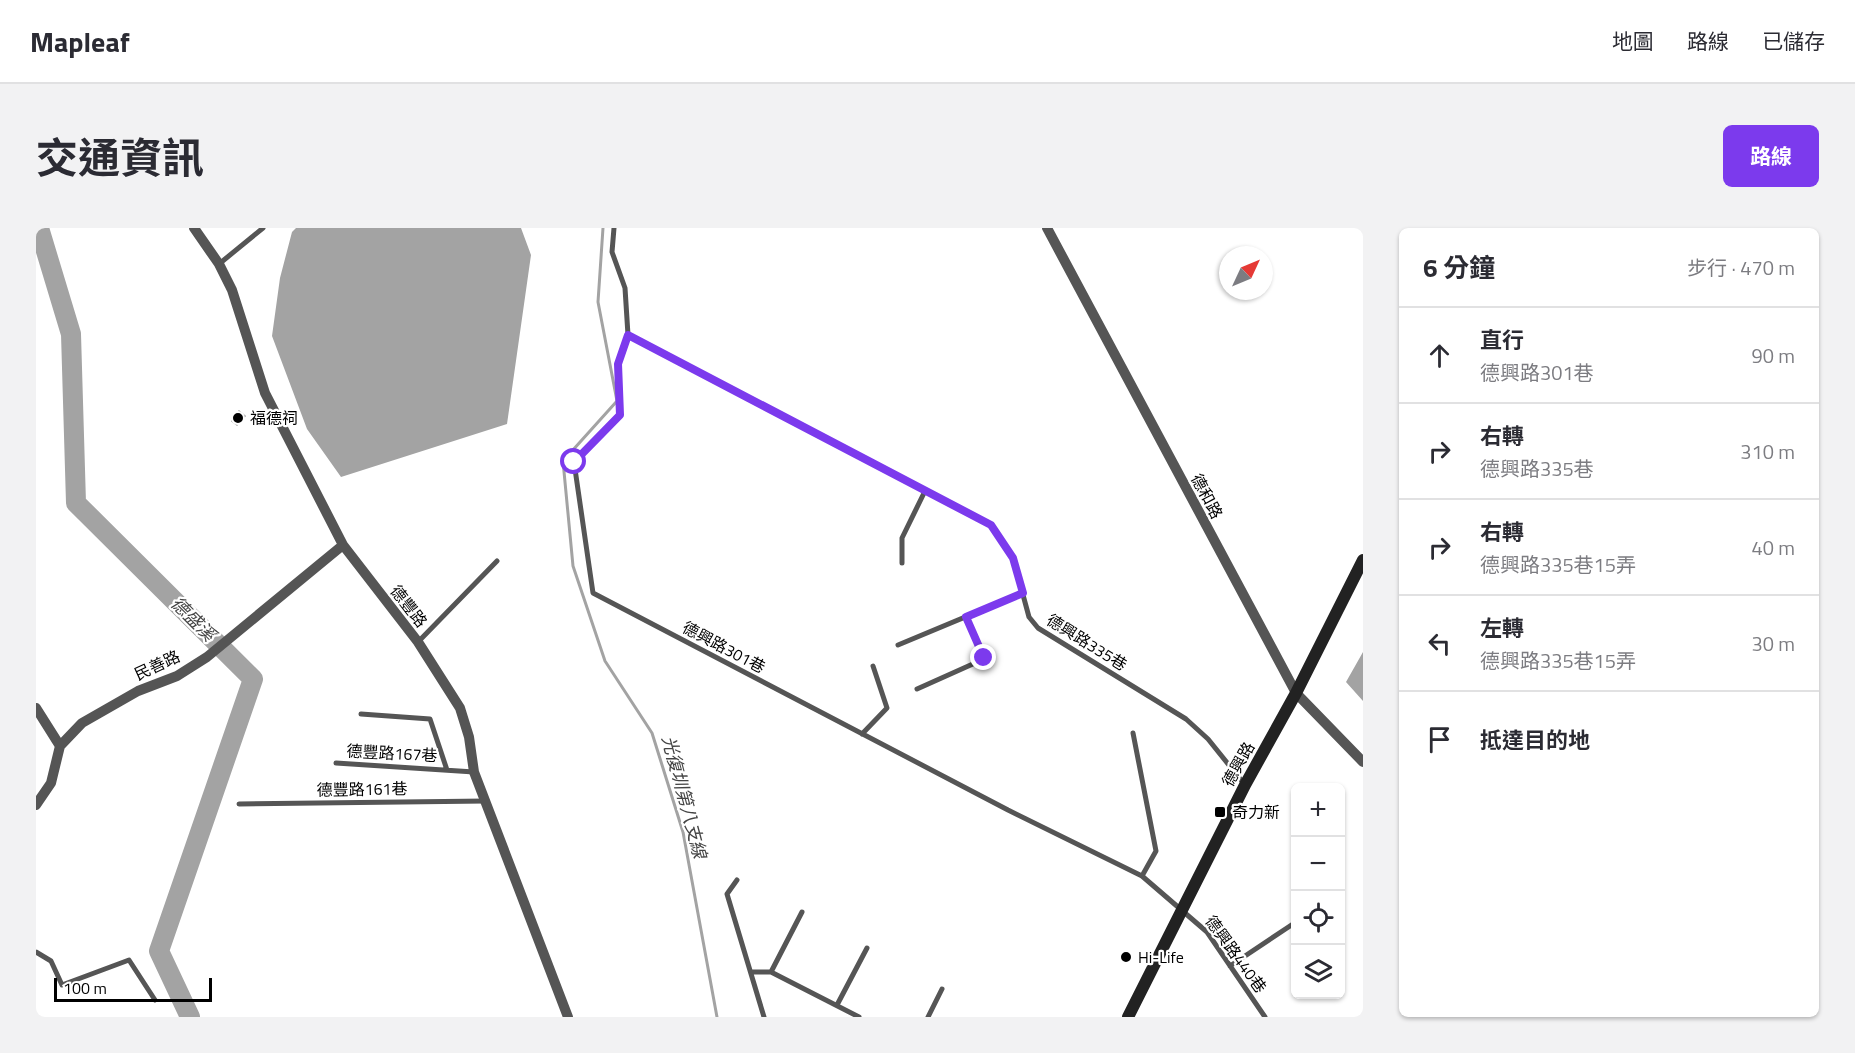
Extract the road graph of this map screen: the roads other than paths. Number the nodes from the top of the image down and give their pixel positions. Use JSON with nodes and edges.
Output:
{"nodes":[{"id":1,"x":194,"y":228,"type":"edge"},
{"id":2,"x":263,"y":228,"type":"edge"},
{"id":3,"x":614,"y":228,"type":"edge"},
{"id":4,"x":1047,"y":228,"type":"edge"},
{"id":5,"x":219,"y":264,"type":"junction"},
{"id":6,"x":628,"y":335,"type":"junction"},
{"id":7,"x":925,"y":491,"type":"junction"},
{"id":8,"x":343,"y":545,"type":"junction"},
{"id":9,"x":1363,"y":560,"type":"edge"},
{"id":10,"x":497,"y":561,"type":"dead end"},
{"id":11,"x":902,"y":563,"type":"dead end"},
{"id":12,"x":1023,"y":593,"type":"junction"},
{"id":13,"x":966,"y":617,"type":"junction"},
{"id":14,"x":418,"y":642,"type":"junction"},
{"id":15,"x":898,"y":645,"type":"dead end"},
{"id":16,"x":873,"y":666,"type":"dead end"},
{"id":17,"x":917,"y":689,"type":"dead end"},
{"id":18,"x":1296,"y":693,"type":"junction"},
{"id":19,"x":36,"y":708,"type":"edge"},
{"id":20,"x":361,"y":714,"type":"dead end"},
{"id":21,"x":1133,"y":733,"type":"dead end"},
{"id":22,"x":862,"y":734,"type":"junction"},
{"id":23,"x":60,"y":746,"type":"junction"},
{"id":24,"x":1363,"y":762,"type":"edge"},
{"id":25,"x":336,"y":764,"type":"dead end"},
{"id":26,"x":447,"y":770,"type":"junction"},
{"id":27,"x":474,"y":772,"type":"junction"},
{"id":28,"x":1245,"y":785,"type":"junction"},
{"id":29,"x":486,"y":801,"type":"junction"},
{"id":30,"x":239,"y":804,"type":"dead end"},
{"id":31,"x":36,"y":805,"type":"edge"},
{"id":32,"x":1142,"y":876,"type":"junction"},
{"id":33,"x":737,"y":880,"type":"dead end"},
{"id":34,"x":1183,"y":910,"type":"junction"},
{"id":35,"x":802,"y":912,"type":"dead end"},
{"id":36,"x":1291,"y":925,"type":"edge"},
{"id":37,"x":867,"y":948,"type":"dead end"},
{"id":38,"x":36,"y":952,"type":"edge"},
{"id":39,"x":1230,"y":966,"type":"junction"},
{"id":40,"x":752,"y":972,"type":"junction"},
{"id":41,"x":771,"y":972,"type":"junction"},
{"id":42,"x":942,"y":989,"type":"dead end"},
{"id":43,"x":155,"y":1000,"type":"dead end"},
{"id":44,"x":837,"y":1005,"type":"junction"},
{"id":45,"x":568,"y":1017,"type":"edge"},
{"id":46,"x":764,"y":1017,"type":"edge"},
{"id":47,"x":859,"y":1017,"type":"edge"},
{"id":48,"x":928,"y":1017,"type":"edge"},
{"id":49,"x":1128,"y":1017,"type":"edge"},
{"id":50,"x":1265,"y":1017,"type":"edge"}],
"edges":[{"from":1,"to":5,"type":"street","name":"德豐路"},
{"from":2,"to":5,"type":"lane"},
{"from":3,"to":6,"type":"lane","name":"德興路301巷"},
{"from":4,"to":18,"type":"street","name":"德和路"},
{"from":5,"to":8,"type":"street","name":"德豐路"},
{"from":6,"to":7,"type":"lane","name":"德興路335巷"},
{"from":6,"to":22,"type":"lane","name":"德興路301巷"},
{"from":7,"to":11,"type":"lane"},
{"from":7,"to":12,"type":"lane","name":"德興路335巷"},
{"from":8,"to":14,"type":"street","name":"德豐路"},
{"from":8,"to":23,"type":"street","name":"民善路"},
{"from":9,"to":18,"type":"main road","name":"德興路"},
{"from":10,"to":14,"type":"lane"},
{"from":12,"to":13,"type":"lane"},
{"from":12,"to":28,"type":"lane","name":"德興路335巷"},
{"from":13,"to":15,"type":"lane"},
{"from":13,"to":17,"type":"lane"},
{"from":14,"to":27,"type":"street","name":"德豐路"},
{"from":16,"to":22,"type":"lane"},
{"from":18,"to":24,"type":"street","name":"德和路"},
{"from":18,"to":28,"type":"main road","name":"德興路"},
{"from":19,"to":23,"type":"street"},
{"from":20,"to":26,"type":"lane","name":"德豐路167巷"},
{"from":21,"to":32,"type":"lane"},
{"from":22,"to":32,"type":"lane","name":"德興路301巷"},
{"from":23,"to":31,"type":"street"},
{"from":25,"to":26,"type":"lane","name":"德豐路167巷"},
{"from":26,"to":27,"type":"lane","name":"德豐路167巷"},
{"from":27,"to":29,"type":"street","name":"德豐路"},
{"from":28,"to":34,"type":"main road","name":"德興路"},
{"from":29,"to":30,"type":"lane","name":"德豐路161巷"},
{"from":29,"to":45,"type":"street","name":"德豐路"},
{"from":32,"to":34,"type":"lane","name":"德興路301巷"},
{"from":33,"to":40,"type":"lane"},
{"from":34,"to":39,"type":"lane","name":"德興路440巷"},
{"from":34,"to":49,"type":"main road","name":"德興路"},
{"from":35,"to":41,"type":"lane"},
{"from":36,"to":39,"type":"lane"},
{"from":37,"to":44,"type":"lane"},
{"from":38,"to":43,"type":"lane"},
{"from":39,"to":50,"type":"lane","name":"德興路440巷"},
{"from":40,"to":41,"type":"lane"},
{"from":40,"to":46,"type":"lane"},
{"from":41,"to":44,"type":"lane"},
{"from":42,"to":48,"type":"lane"},
{"from":44,"to":47,"type":"lane"}]}
